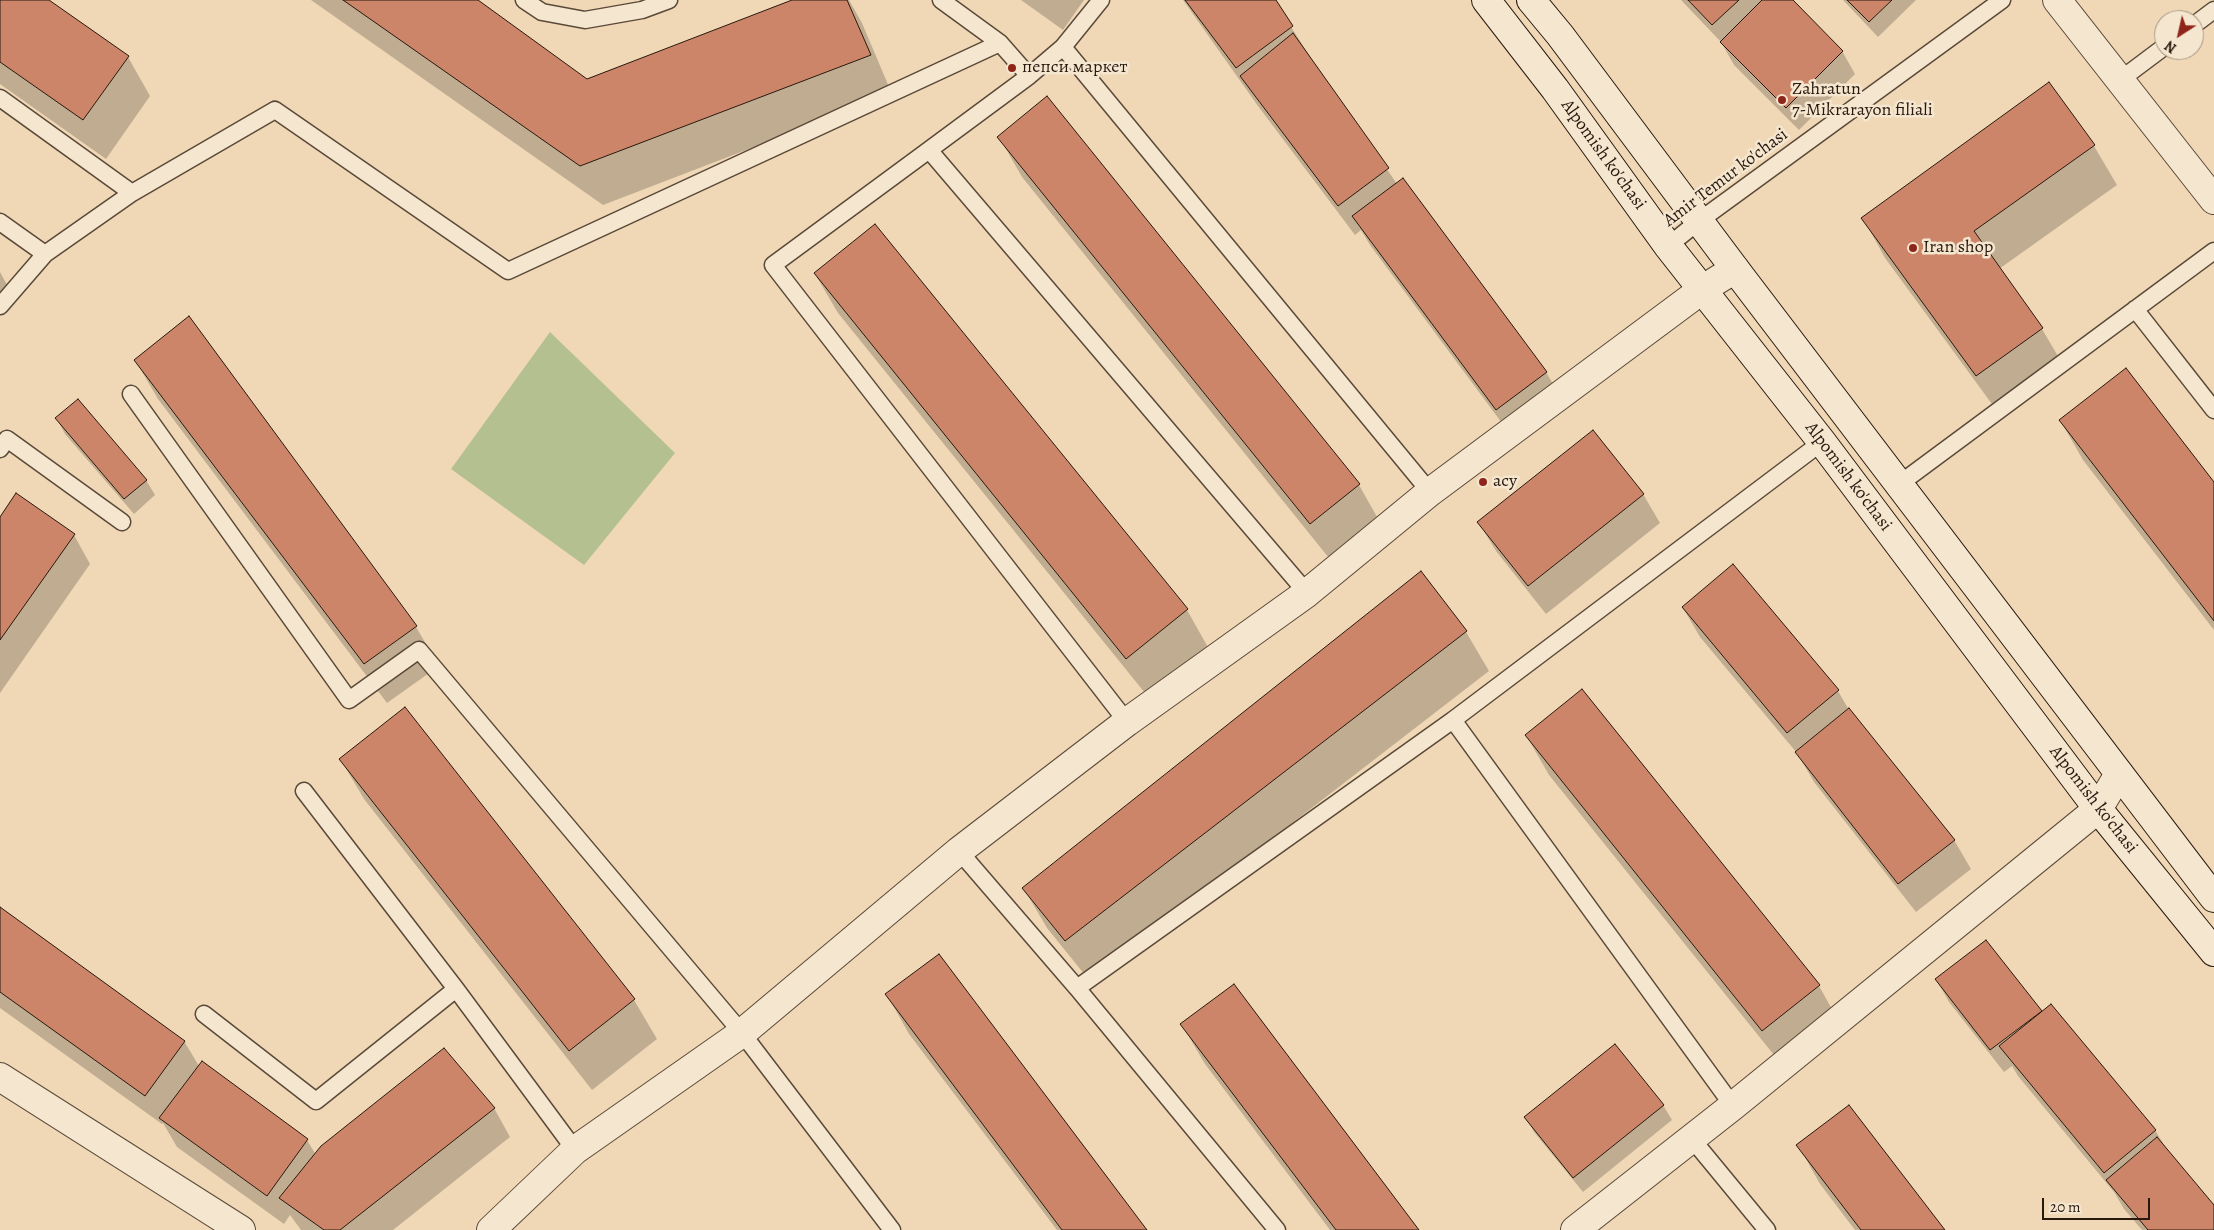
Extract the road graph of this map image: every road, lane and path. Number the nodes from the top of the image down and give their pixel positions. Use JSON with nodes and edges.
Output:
{"nodes":[{"id":1,"x":524,"y":0,"type":"edge"},
{"id":2,"x":669,"y":0,"type":"edge"},
{"id":3,"x":941,"y":0,"type":"edge"},
{"id":4,"x":1101,"y":0,"type":"edge"},
{"id":5,"x":1486,"y":0,"type":"edge"},
{"id":6,"x":1531,"y":0,"type":"edge"},
{"id":7,"x":2002,"y":0,"type":"edge"},
{"id":8,"x":2057,"y":0,"type":"edge"},
{"id":9,"x":1000,"y":43,"type":"junction"},
{"id":10,"x":1063,"y":47,"type":"junction"},
{"id":11,"x":2154,"y":54,"type":"edge"},
{"id":12,"x":1029,"y":76,"type":"junction"},
{"id":13,"x":2120,"y":80,"type":"junction"},
{"id":14,"x":0,"y":98,"type":"edge"},
{"id":15,"x":930,"y":150,"type":"junction"},
{"id":16,"x":132,"y":193,"type":"junction"},
{"id":17,"x":2214,"y":200,"type":"edge"},
{"id":18,"x":1699,"y":221,"type":"junction"},
{"id":19,"x":0,"y":222,"type":"edge"},
{"id":20,"x":1668,"y":246,"type":"junction"},
{"id":21,"x":2214,"y":251,"type":"edge"},
{"id":22,"x":45,"y":254,"type":"junction"},
{"id":23,"x":1735,"y":269,"type":"junction"},
{"id":24,"x":1703,"y":289,"type":"junction"},
{"id":25,"x":0,"y":306,"type":"edge"},
{"id":26,"x":2134,"y":310,"type":"junction"},
{"id":27,"x":131,"y":394,"type":"dead end"},
{"id":28,"x":2214,"y":410,"type":"edge"},
{"id":29,"x":1822,"y":442,"type":"junction"},
{"id":30,"x":0,"y":450,"type":"edge"},
{"id":31,"x":1898,"y":485,"type":"junction"},
{"id":32,"x":1430,"y":492,"type":"junction"},
{"id":33,"x":122,"y":522,"type":"dead end"},
{"id":34,"x":1307,"y":593,"type":"junction"},
{"id":35,"x":1453,"y":720,"type":"junction"},
{"id":36,"x":1128,"y":722,"type":"junction"},
{"id":37,"x":2119,"y":774,"type":"junction"},
{"id":38,"x":304,"y":791,"type":"dead end"},
{"id":39,"x":2098,"y":809,"type":"junction"},
{"id":40,"x":959,"y":851,"type":"junction"},
{"id":41,"x":2214,"y":898,"type":"edge"},
{"id":42,"x":2214,"y":952,"type":"edge"},
{"id":43,"x":1077,"y":988,"type":"junction"},
{"id":44,"x":456,"y":989,"type":"junction"},
{"id":45,"x":204,"y":1014,"type":"dead end"},
{"id":46,"x":742,"y":1033,"type":"junction"},
{"id":47,"x":0,"y":1077,"type":"edge"},
{"id":48,"x":1734,"y":1106,"type":"junction"},
{"id":49,"x":1692,"y":1138,"type":"junction"},
{"id":50,"x":574,"y":1150,"type":"junction"},
{"id":51,"x":241,"y":1230,"type":"edge"},
{"id":52,"x":491,"y":1230,"type":"edge"},
{"id":53,"x":892,"y":1230,"type":"edge"},
{"id":54,"x":1276,"y":1230,"type":"edge"},
{"id":55,"x":1575,"y":1230,"type":"edge"},
{"id":56,"x":1767,"y":1230,"type":"edge"}],
"edges":[{"from":1,"to":2,"type":"lane"},
{"from":3,"to":9,"type":"lane"},
{"from":4,"to":10,"type":"lane"},
{"from":5,"to":20,"type":"street","name":"Alpomish ko'chasi"},
{"from":6,"to":18,"type":"street"},
{"from":7,"to":18,"type":"lane","name":"Amir Temur ko'chasi"},
{"from":8,"to":13,"type":"street"},
{"from":9,"to":12,"type":"lane"},
{"from":9,"to":16,"type":"lane"},
{"from":10,"to":12,"type":"lane"},
{"from":10,"to":32,"type":"lane"},
{"from":11,"to":13,"type":"lane"},
{"from":12,"to":15,"type":"lane"},
{"from":13,"to":17,"type":"street"},
{"from":14,"to":16,"type":"lane"},
{"from":15,"to":34,"type":"lane"},
{"from":15,"to":36,"type":"lane"},
{"from":16,"to":22,"type":"lane"},
{"from":18,"to":20,"type":"lane","name":"Amir Temur ko'chasi"},
{"from":18,"to":23,"type":"street"},
{"from":19,"to":22,"type":"lane"},
{"from":20,"to":24,"type":"street","name":"Alpomish ko'chasi"},
{"from":21,"to":26,"type":"lane"},
{"from":22,"to":25,"type":"lane"},
{"from":23,"to":24,"type":"street"},
{"from":23,"to":31,"type":"street"},
{"from":24,"to":29,"type":"street","name":"Alpomish ko'chasi"},
{"from":24,"to":32,"type":"street"},
{"from":26,"to":28,"type":"lane"},
{"from":26,"to":31,"type":"lane"},
{"from":27,"to":46,"type":"lane"},
{"from":29,"to":35,"type":"lane"},
{"from":29,"to":39,"type":"street","name":"Alpomish ko'chasi"},
{"from":30,"to":33,"type":"lane"},
{"from":31,"to":37,"type":"street"},
{"from":32,"to":34,"type":"street"},
{"from":34,"to":36,"type":"street"},
{"from":35,"to":43,"type":"lane"},
{"from":35,"to":48,"type":"lane"},
{"from":36,"to":40,"type":"street"},
{"from":37,"to":39,"type":"street"},
{"from":37,"to":41,"type":"street"},
{"from":38,"to":44,"type":"lane"},
{"from":39,"to":42,"type":"street","name":"Alpomish ko'chasi"},
{"from":39,"to":48,"type":"street"},
{"from":40,"to":43,"type":"lane"},
{"from":40,"to":46,"type":"street"},
{"from":43,"to":54,"type":"lane"},
{"from":44,"to":45,"type":"lane"},
{"from":44,"to":50,"type":"lane"},
{"from":46,"to":50,"type":"street"},
{"from":46,"to":53,"type":"lane"},
{"from":47,"to":51,"type":"street"},
{"from":48,"to":49,"type":"street"},
{"from":49,"to":55,"type":"street"},
{"from":49,"to":56,"type":"lane"},
{"from":50,"to":52,"type":"street"}]}
